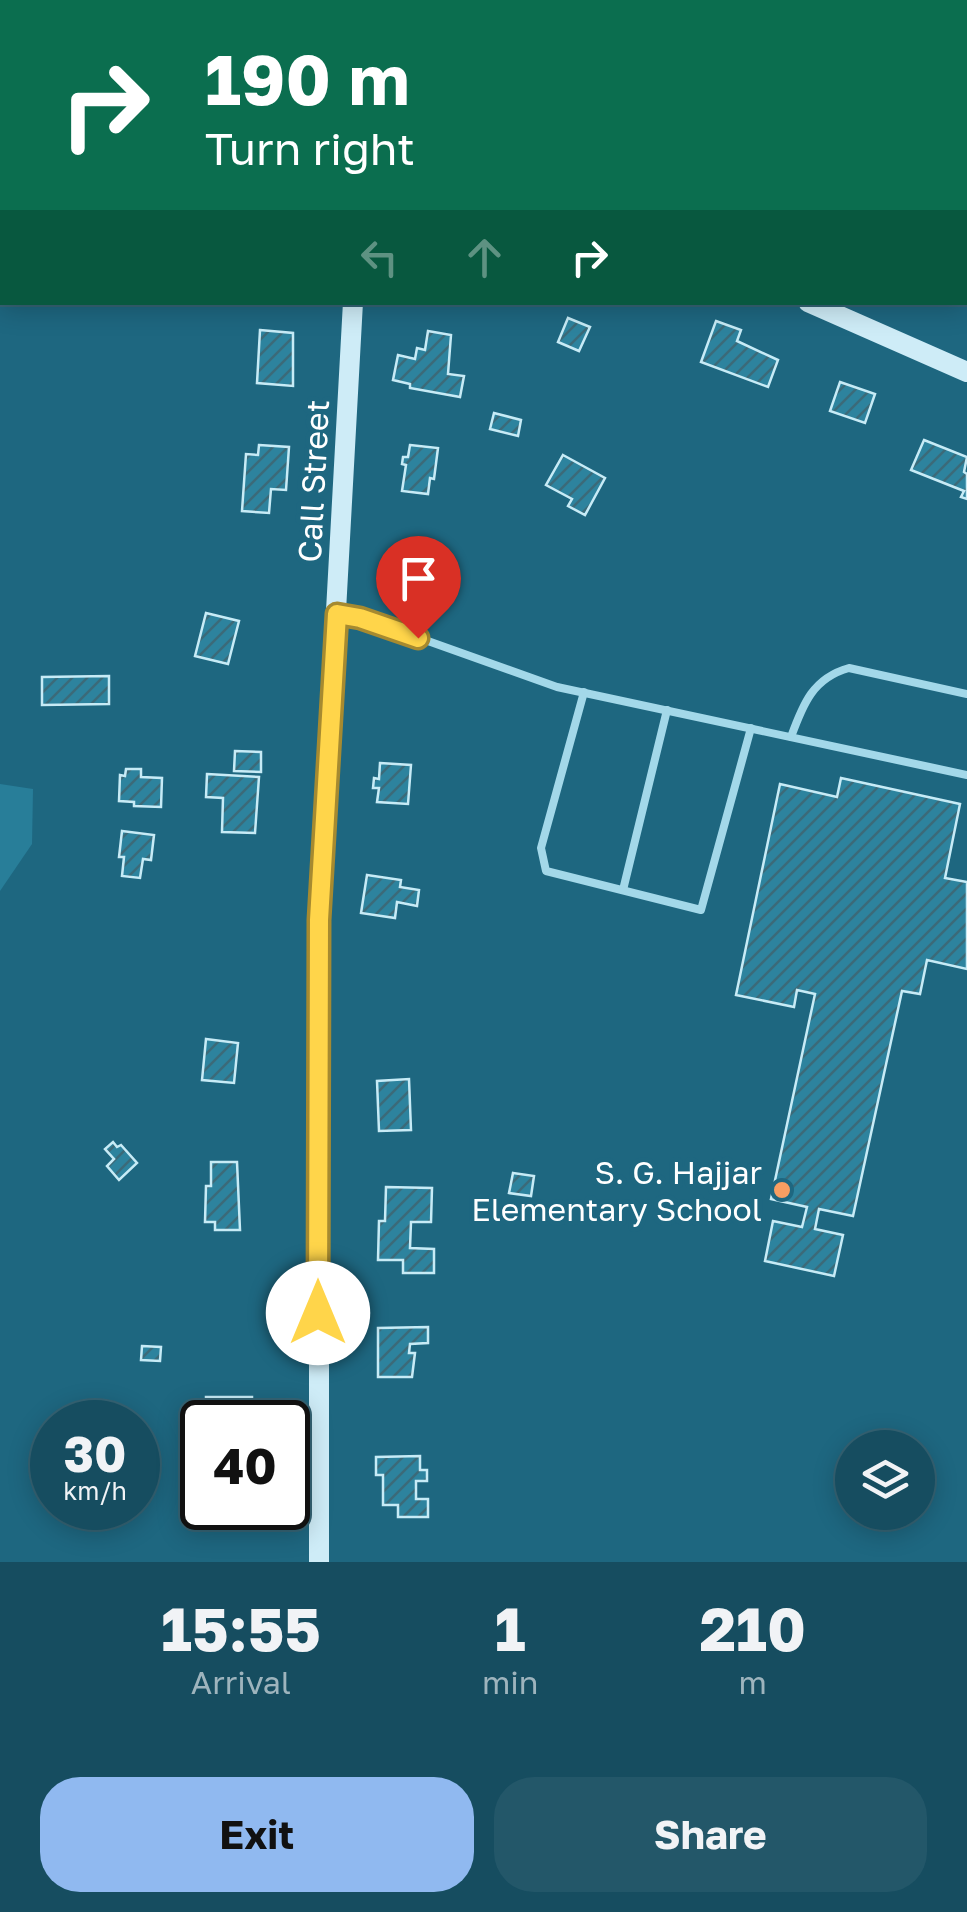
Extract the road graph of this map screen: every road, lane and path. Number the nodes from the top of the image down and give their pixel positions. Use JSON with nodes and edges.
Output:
{"nodes":[{"id":1,"x":352,"y":305,"type":"edge"},
{"id":2,"x":815,"y":305,"type":"edge"},
{"id":3,"x":967,"y":372,"type":"edge"},
{"id":4,"x":337,"y":614,"type":"junction"},
{"id":5,"x":584,"y":692,"type":"junction"},
{"id":6,"x":967,"y":694,"type":"edge"},
{"id":7,"x":667,"y":710,"type":"junction"},
{"id":8,"x":751,"y":728,"type":"junction"},
{"id":9,"x":792,"y":737,"type":"junction"},
{"id":10,"x":967,"y":775,"type":"edge"},
{"id":11,"x":622,"y":890,"type":"junction"},
{"id":12,"x":319,"y":1562,"type":"edge"}],
"edges":[{"from":1,"to":4,"type":"street","name":"Call Street"},
{"from":2,"to":3,"type":"street"},
{"from":4,"to":5,"type":"lane"},
{"from":4,"to":12,"type":"street","name":"Call Street"},
{"from":5,"to":7,"type":"lane"},
{"from":5,"to":11,"type":"lane"},
{"from":6,"to":9,"type":"lane"},
{"from":7,"to":8,"type":"lane"},
{"from":7,"to":11,"type":"lane"},
{"from":8,"to":9,"type":"lane"},
{"from":8,"to":11,"type":"lane"},
{"from":9,"to":10,"type":"lane"}]}
